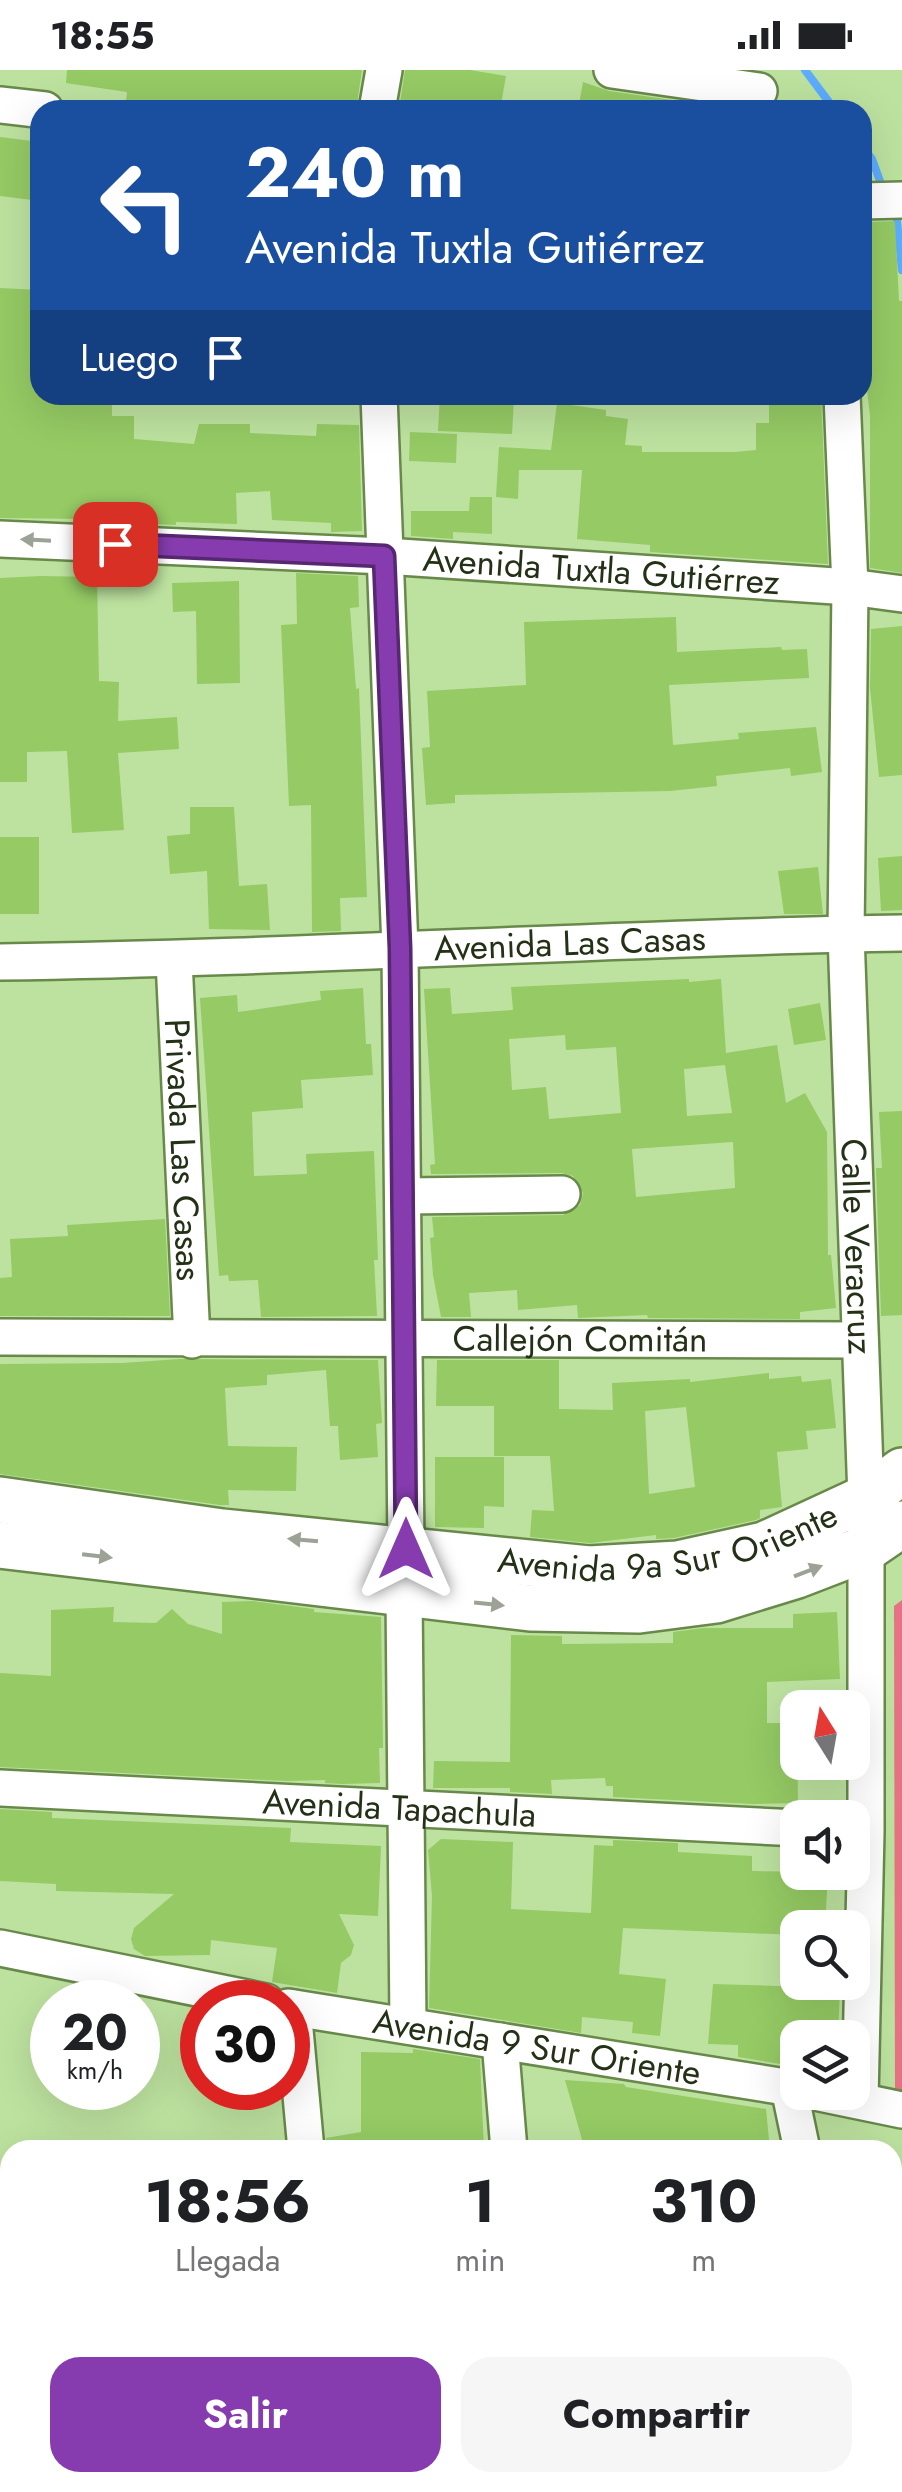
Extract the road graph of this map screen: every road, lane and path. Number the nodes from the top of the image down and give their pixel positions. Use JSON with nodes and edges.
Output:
{"nodes":[{"id":1,"x":384,"y":70,"type":"edge"},
{"id":2,"x":612,"y":70,"type":"edge"},
{"id":3,"x":758,"y":91,"type":"dead end"},
{"id":4,"x":379,"y":100,"type":"edge"},
{"id":5,"x":0,"y":105,"type":"edge"},
{"id":6,"x":30,"y":108,"type":"edge"},
{"id":7,"x":379,"y":405,"type":"edge"},
{"id":8,"x":842,"y":405,"type":"edge"},
{"id":9,"x":0,"y":539,"type":"edge"},
{"id":10,"x":384,"y":556,"type":"junction"},
{"id":11,"x":850,"y":587,"type":"junction"},
{"id":12,"x":902,"y":594,"type":"edge"},
{"id":13,"x":846,"y":934,"type":"junction"},
{"id":14,"x":902,"y":934,"type":"edge"},
{"id":15,"x":400,"y":948,"type":"junction"},
{"id":16,"x":174,"y":960,"type":"junction"},
{"id":17,"x":0,"y":962,"type":"edge"},
{"id":18,"x":562,"y":1194,"type":"dead end"},
{"id":19,"x":404,"y":1196,"type":"junction"},
{"id":20,"x":0,"y":1337,"type":"edge"},
{"id":21,"x":406,"y":1338,"type":"junction"},
{"id":22,"x":192,"y":1340,"type":"junction"},
{"id":23,"x":860,"y":1340,"type":"junction"},
{"id":24,"x":902,"y":1471,"type":"edge"},
{"id":25,"x":0,"y":1500,"type":"edge"},
{"id":26,"x":878,"y":1523,"type":"edge"},
{"id":27,"x":0,"y":1544,"type":"edge"},
{"id":28,"x":406,"y":1549,"type":"junction"},
{"id":29,"x":404,"y":1594,"type":"junction"},
{"id":30,"x":0,"y":1788,"type":"edge"},
{"id":31,"x":861,"y":1800,"type":"edge"},
{"id":32,"x":404,"y":1807,"type":"junction"},
{"id":33,"x":780,"y":1827,"type":"edge"},
{"id":34,"x":859,"y":1890,"type":"edge"},
{"id":35,"x":0,"y":1948,"type":"edge"},
{"id":36,"x":180,"y":1985,"type":"edge"},
{"id":37,"x":310,"y":2010,"type":"edge"},
{"id":38,"x":860,"y":2020,"type":"edge"},
{"id":39,"x":408,"y":2025,"type":"junction"},
{"id":40,"x":500,"y":2042,"type":"junction"},
{"id":41,"x":780,"y":2087,"type":"edge"},
{"id":42,"x":870,"y":2102,"type":"edge"},
{"id":43,"x":299,"y":2110,"type":"edge"},
{"id":44,"x":801,"y":2110,"type":"edge"},
{"id":45,"x":902,"y":2110,"type":"edge"},
{"id":46,"x":304,"y":2140,"type":"edge"},
{"id":47,"x":508,"y":2140,"type":"edge"},
{"id":48,"x":802,"y":2140,"type":"edge"}],
"edges":[{"from":1,"to":4,"type":"street"},
{"from":2,"to":3,"type":"street"},
{"from":5,"to":6,"type":"street"},
{"from":7,"to":10,"type":"street"},
{"from":8,"to":11,"type":"street","name":"Calle Veracruz"},
{"from":10,"to":9,"type":"street","name":"Avenida Tuxtla Gutiérrez","one_way":true},
{"from":10,"to":11,"type":"street","name":"Avenida Tuxtla Gutiérrez"},
{"from":10,"to":15,"type":"street"},
{"from":11,"to":12,"type":"street","name":"Avenida Tuxtla Gutiérrez"},
{"from":11,"to":13,"type":"street","name":"Calle Veracruz"},
{"from":13,"to":14,"type":"street","name":"Avenida Las Casas"},
{"from":13,"to":15,"type":"street","name":"Avenida Las Casas"},
{"from":13,"to":23,"type":"street","name":"Calle Veracruz"},
{"from":15,"to":16,"type":"street","name":"Avenida Las Casas"},
{"from":15,"to":19,"type":"street"},
{"from":16,"to":17,"type":"street","name":"Avenida Las Casas"},
{"from":16,"to":22,"type":"street","name":"Privada Las Casas"},
{"from":18,"to":19,"type":"street"},
{"from":19,"to":21,"type":"street"},
{"from":20,"to":22,"type":"street","name":"Callejón Comitán"},
{"from":21,"to":22,"type":"street","name":"Callejón Comitán"},
{"from":21,"to":23,"type":"street","name":"Callejón Comitán"},
{"from":21,"to":28,"type":"street"},
{"from":23,"to":26,"type":"street","name":"Calle Veracruz"},
{"from":24,"to":26,"type":"main road","name":"Avenida 9a Sur Oriente"},
{"from":28,"to":25,"type":"main road","name":"Avenida 9a Sur Oriente","one_way":true},
{"from":26,"to":28,"type":"main road","name":"Avenida 9a Sur Oriente"},
{"from":29,"to":26,"type":"main road","name":"Avenida 9a Sur Oriente","one_way":true},
{"from":26,"to":31,"type":"street","name":"Calle Veracruz"},
{"from":27,"to":29,"type":"main road","name":"Avenida 9a Sur Oriente","one_way":true},
{"from":29,"to":32,"type":"street"},
{"from":30,"to":32,"type":"street","name":"Avenida Tapachula"},
{"from":32,"to":33,"type":"street","name":"Avenida Tapachula"},
{"from":32,"to":39,"type":"street"},
{"from":34,"to":38,"type":"street","name":"Calle Veracruz"},
{"from":35,"to":36,"type":"street","name":"Avenida 9 Sur Oriente"},
{"from":37,"to":39,"type":"street","name":"Avenida 9 Sur Oriente"},
{"from":39,"to":40,"type":"street","name":"Avenida 9 Sur Oriente"},
{"from":40,"to":41,"type":"street","name":"Avenida 9 Sur Oriente"},
{"from":40,"to":47,"type":"street"},
{"from":42,"to":45,"type":"street","name":"Avenida 9 Sur Oriente"},
{"from":43,"to":46,"type":"street"},
{"from":44,"to":48,"type":"street"}]}
